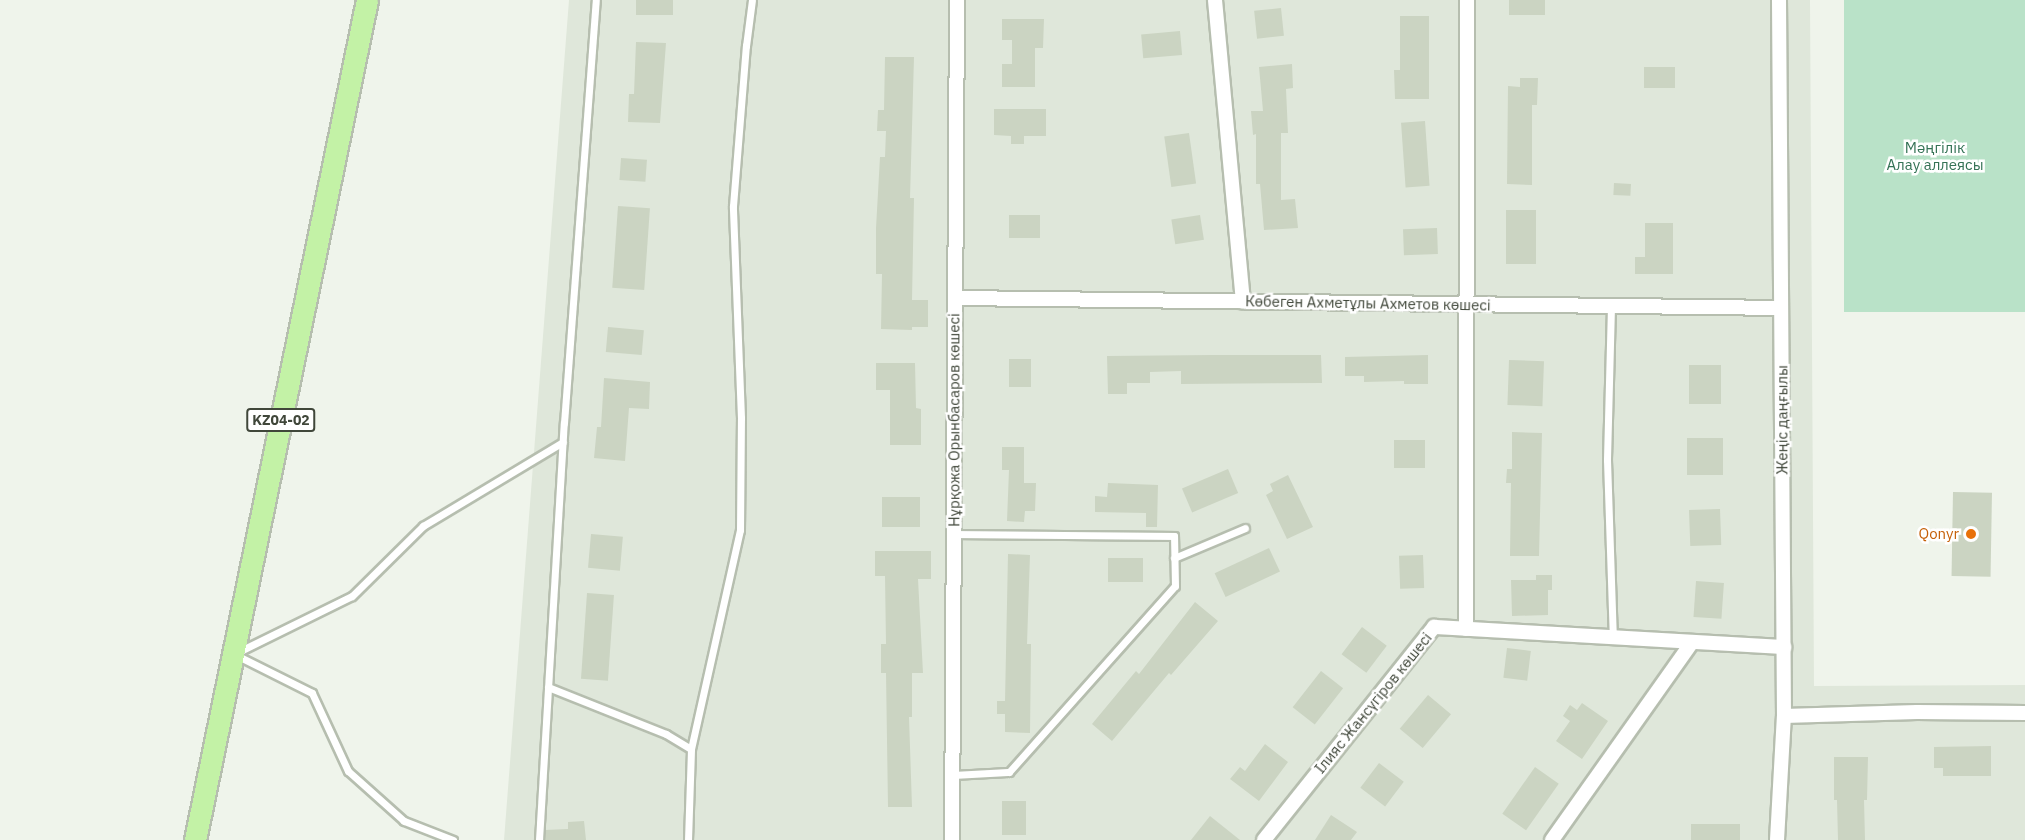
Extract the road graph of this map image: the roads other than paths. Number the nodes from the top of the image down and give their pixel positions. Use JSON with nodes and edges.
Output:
{"nodes":[{"id":1,"x":367,"y":0,"type":"edge"},
{"id":2,"x":596,"y":0,"type":"edge"},
{"id":3,"x":752,"y":0,"type":"edge"},
{"id":4,"x":957,"y":0,"type":"edge"},
{"id":5,"x":1215,"y":0,"type":"edge"},
{"id":6,"x":1467,"y":0,"type":"edge"},
{"id":7,"x":1779,"y":0,"type":"edge"},
{"id":8,"x":955,"y":298,"type":"junction"},
{"id":9,"x":1243,"y":302,"type":"junction"},
{"id":10,"x":1467,"y":303,"type":"junction"},
{"id":11,"x":1611,"y":306,"type":"junction"},
{"id":12,"x":1781,"y":308,"type":"junction"},
{"id":13,"x":563,"y":442,"type":"junction"},
{"id":14,"x":1245,"y":528,"type":"dead end"},
{"id":15,"x":954,"y":534,"type":"junction"},
{"id":16,"x":1174,"y":558,"type":"junction"},
{"id":17,"x":1466,"y":629,"type":"junction"},
{"id":18,"x":1613,"y":637,"type":"junction"},
{"id":19,"x":1692,"y":642,"type":"junction"},
{"id":20,"x":1784,"y":647,"type":"junction"},
{"id":21,"x":234,"y":654,"type":"junction"},
{"id":22,"x":548,"y":687,"type":"junction"},
{"id":23,"x":2025,"y":713,"type":"edge"},
{"id":24,"x":1784,"y":716,"type":"junction"},
{"id":25,"x":691,"y":749,"type":"junction"},
{"id":26,"x":952,"y":775,"type":"junction"},
{"id":27,"x":195,"y":840,"type":"edge"},
{"id":28,"x":453,"y":840,"type":"edge"},
{"id":29,"x":538,"y":840,"type":"edge"},
{"id":30,"x":687,"y":840,"type":"edge"},
{"id":31,"x":952,"y":840,"type":"edge"},
{"id":32,"x":1264,"y":840,"type":"edge"},
{"id":33,"x":1552,"y":840,"type":"edge"},
{"id":34,"x":1778,"y":840,"type":"edge"}],
"edges":[{"from":1,"to":21,"type":"main road","number":"KZ04-02"},
{"from":2,"to":13,"type":"lane"},
{"from":3,"to":25,"type":"lane"},
{"from":4,"to":8,"type":"street","name":"Нұрқожа Орынбасаров көшесі"},
{"from":5,"to":9,"type":"street"},
{"from":6,"to":10,"type":"street"},
{"from":7,"to":12,"type":"street","name":"Жеңіс даңғылы"},
{"from":8,"to":9,"type":"street","name":"Көбеген Ахметұлы Ахметов көшесі"},
{"from":8,"to":15,"type":"street","name":"Нұрқожа Орынбасаров көшесі"},
{"from":9,"to":10,"type":"street","name":"Көбеген Ахметұлы Ахметов көшесі"},
{"from":10,"to":11,"type":"street","name":"Көбеген Ахметұлы Ахметов көшесі"},
{"from":10,"to":17,"type":"street"},
{"from":11,"to":12,"type":"street","name":"Көбеген Ахметұлы Ахметов көшесі"},
{"from":11,"to":18,"type":"lane"},
{"from":12,"to":20,"type":"street","name":"Жеңіс даңғылы"},
{"from":13,"to":21,"type":"lane"},
{"from":13,"to":22,"type":"lane"},
{"from":14,"to":16,"type":"lane"},
{"from":15,"to":16,"type":"lane"},
{"from":15,"to":26,"type":"street","name":"Нұрқожа Орынбасаров көшесі"},
{"from":16,"to":26,"type":"lane"},
{"from":17,"to":18,"type":"street","name":"Ілияс Жансүгіров көшесі"},
{"from":17,"to":32,"type":"street","name":"Ілияс Жансүгіров көшесі"},
{"from":18,"to":19,"type":"street","name":"Ілияс Жансүгіров көшесі"},
{"from":19,"to":20,"type":"street","name":"Ілияс Жансүгіров көшесі"},
{"from":19,"to":33,"type":"street"},
{"from":20,"to":24,"type":"street","name":"Жеңіс даңғылы"},
{"from":21,"to":27,"type":"main road","number":"KZ04-02"},
{"from":21,"to":28,"type":"lane"},
{"from":22,"to":25,"type":"lane"},
{"from":22,"to":29,"type":"lane"},
{"from":23,"to":24,"type":"street"},
{"from":24,"to":34,"type":"street","name":"Жеңіс даңғылы"},
{"from":25,"to":30,"type":"lane"},
{"from":26,"to":31,"type":"street","name":"Нұрқожа Орынбасаров көшесі"}]}
